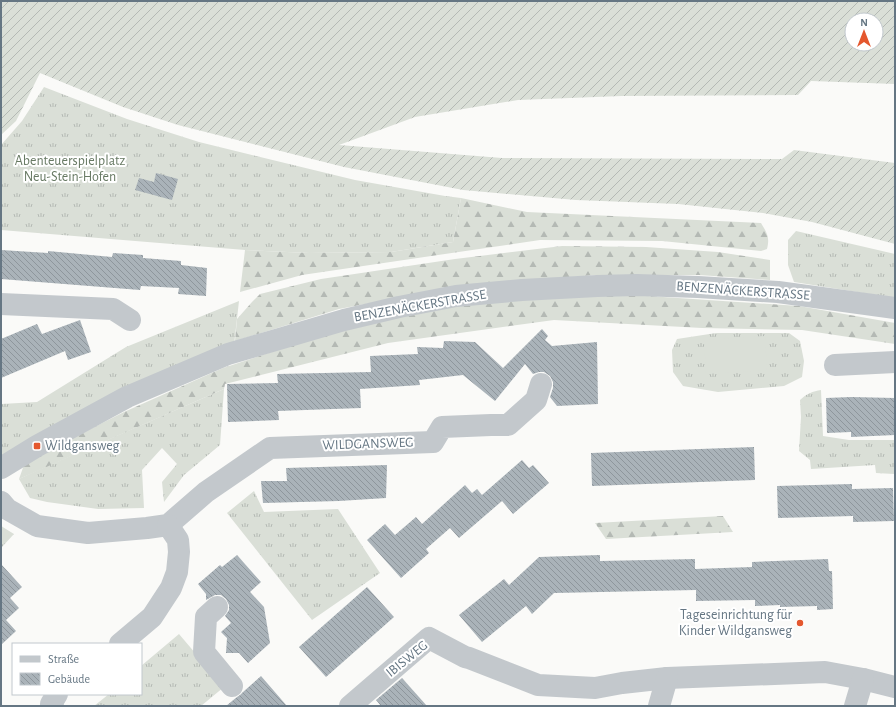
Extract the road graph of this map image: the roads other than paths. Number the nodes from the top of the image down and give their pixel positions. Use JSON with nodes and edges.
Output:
{"nodes":[{"id":1,"x":1,"y":304,"type":"edge"},
{"id":2,"x":895,"y":308,"type":"edge"},
{"id":3,"x":130,"y":320,"type":"dead end"},
{"id":4,"x":895,"y":362,"type":"edge"},
{"id":5,"x":835,"y":365,"type":"dead end"},
{"id":6,"x":541,"y":384,"type":"dead end"},
{"id":7,"x":1,"y":468,"type":"edge"},
{"id":8,"x":1,"y":502,"type":"edge"},
{"id":9,"x":168,"y":525,"type":"junction"},
{"id":10,"x":217,"y":606,"type":"dead end"},
{"id":11,"x":121,"y":643,"type":"edge"},
{"id":12,"x":667,"y":678,"type":"junction"},
{"id":13,"x":863,"y":679,"type":"junction"},
{"id":14,"x":232,"y":686,"type":"dead end"},
{"id":15,"x":895,"y":687,"type":"edge"},
{"id":16,"x":56,"y":695,"type":"edge"},
{"id":17,"x":53,"y":706,"type":"edge"},
{"id":18,"x":350,"y":706,"type":"edge"},
{"id":19,"x":659,"y":706,"type":"edge"},
{"id":20,"x":856,"y":706,"type":"edge"}],
"edges":[{"from":1,"to":3,"type":"street"},
{"from":2,"to":7,"type":"street","name":"BENZENÄCKERSTRASSE"},
{"from":4,"to":5,"type":"street"},
{"from":6,"to":9,"type":"street","name":"WILDGANSWEG"},
{"from":8,"to":9,"type":"street"},
{"from":9,"to":11,"type":"street"},
{"from":10,"to":14,"type":"street"},
{"from":12,"to":13,"type":"street"},
{"from":12,"to":18,"type":"street","name":"IBISWEG"},
{"from":12,"to":19,"type":"street"},
{"from":13,"to":15,"type":"street"},
{"from":13,"to":20,"type":"street"},
{"from":16,"to":17,"type":"street"}]}
